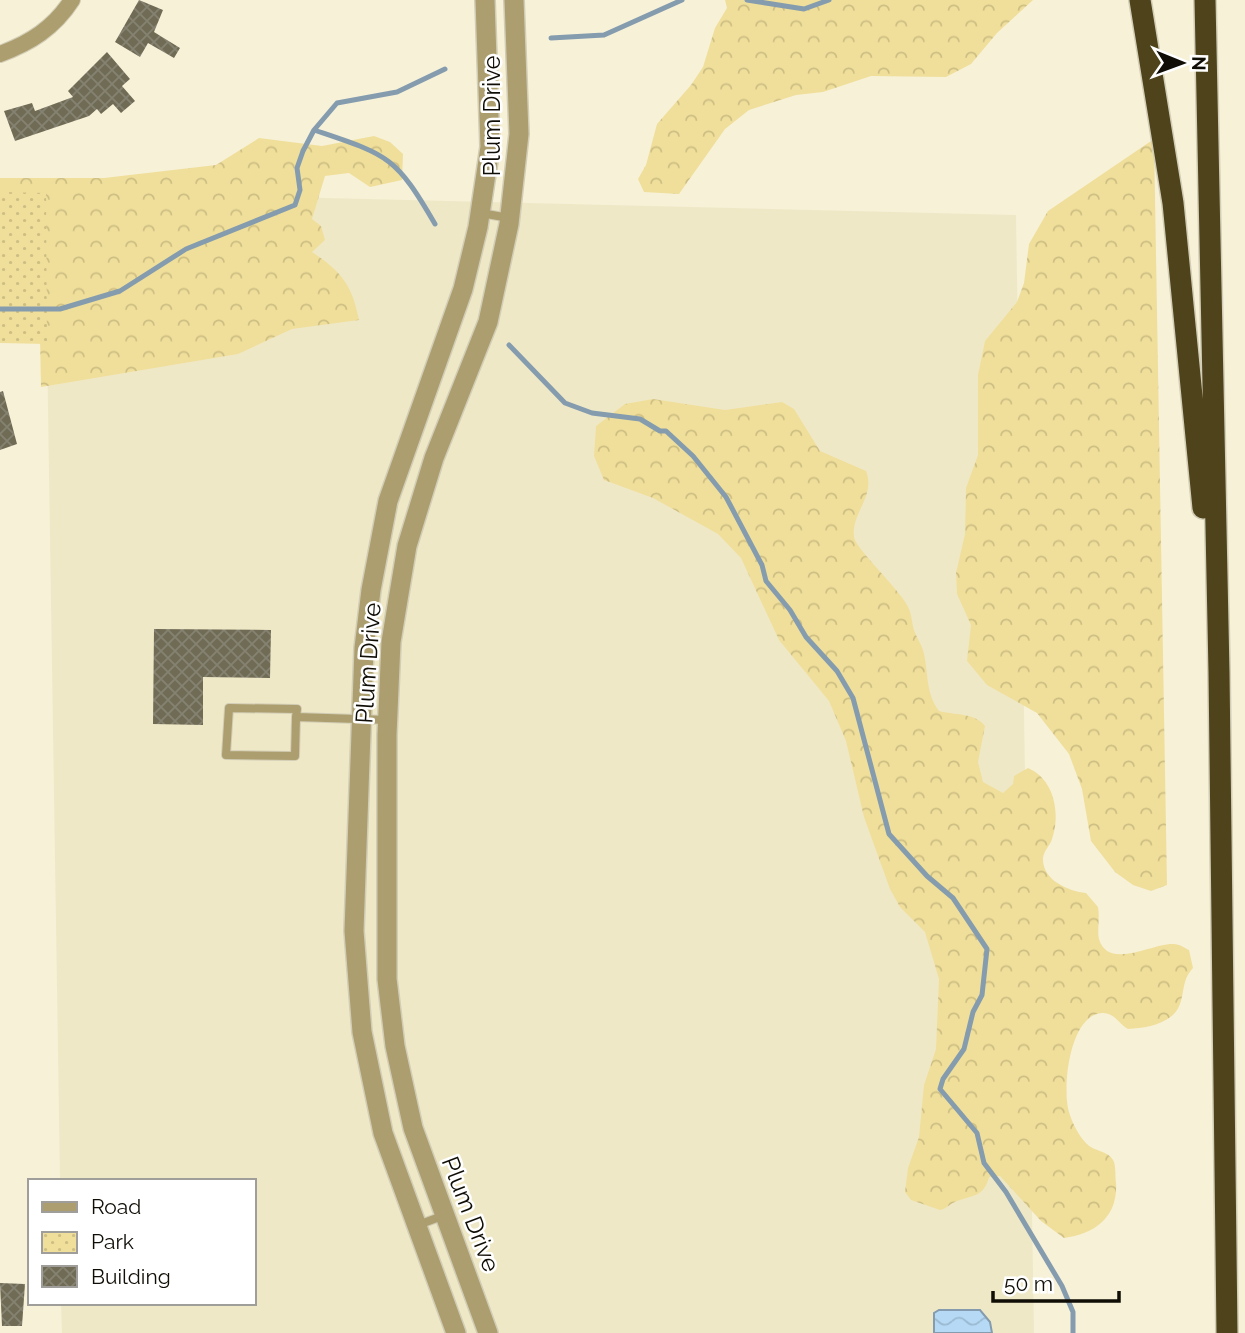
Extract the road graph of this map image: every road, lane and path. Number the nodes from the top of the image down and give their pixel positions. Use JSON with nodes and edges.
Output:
{"nodes":[{"id":1,"x":72,"y":0,"type":"edge"},
{"id":2,"x":485,"y":0,"type":"edge"},
{"id":3,"x":514,"y":0,"type":"edge"},
{"id":4,"x":1140,"y":0,"type":"edge"},
{"id":5,"x":1205,"y":0,"type":"edge"},
{"id":6,"x":0,"y":54,"type":"edge"},
{"id":7,"x":481,"y":213,"type":"junction"},
{"id":8,"x":510,"y":218,"type":"junction"},
{"id":9,"x":1219,"y":672,"type":"junction"},
{"id":10,"x":296,"y":717,"type":"junction"},
{"id":11,"x":361,"y":720,"type":"junction"},
{"id":12,"x":388,"y":720,"type":"junction"},
{"id":13,"x":445,"y":1215,"type":"junction"},
{"id":14,"x":415,"y":1226,"type":"junction"},
{"id":15,"x":456,"y":1333,"type":"edge"},
{"id":16,"x":488,"y":1333,"type":"edge"},
{"id":17,"x":1227,"y":1333,"type":"edge"}],
"edges":[{"from":1,"to":6,"type":"street"},
{"from":2,"to":7,"type":"street","name":"Plum Drive"},
{"from":3,"to":8,"type":"street","name":"Plum Drive"},
{"from":4,"to":9,"type":"highway"},
{"from":5,"to":9,"type":"highway"},
{"from":7,"to":8,"type":"lane"},
{"from":7,"to":11,"type":"street","name":"Plum Drive"},
{"from":8,"to":12,"type":"street","name":"Plum Drive"},
{"from":9,"to":17,"type":"highway"},
{"from":10,"to":10,"type":"lane"},
{"from":10,"to":11,"type":"lane"},
{"from":11,"to":12,"type":"lane"},
{"from":11,"to":14,"type":"street","name":"Plum Drive"},
{"from":12,"to":13,"type":"street","name":"Plum Drive"},
{"from":13,"to":14,"type":"lane"},
{"from":13,"to":16,"type":"street","name":"Plum Drive"},
{"from":14,"to":15,"type":"street","name":"Plum Drive"}]}
